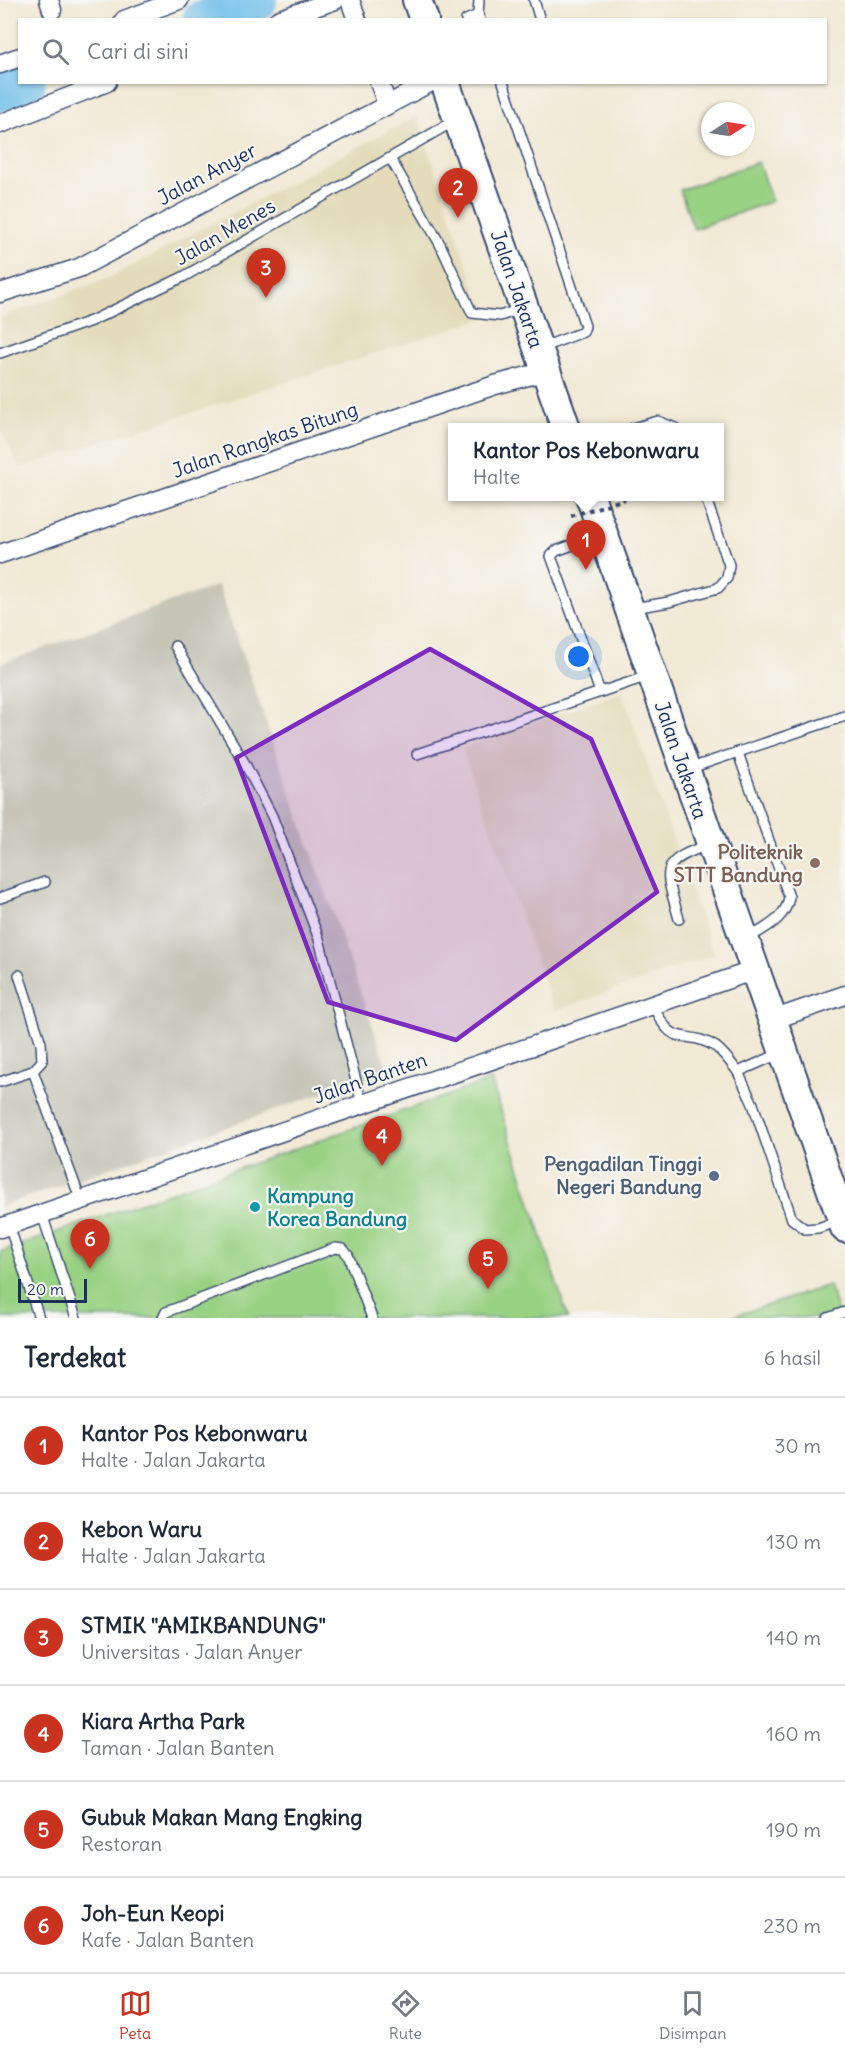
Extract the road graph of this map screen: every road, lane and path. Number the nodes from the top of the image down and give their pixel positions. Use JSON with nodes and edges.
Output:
{"nodes":[{"id":1,"x":179,"y":0,"type":"edge"},
{"id":2,"x":335,"y":0,"type":"edge"},
{"id":3,"x":350,"y":0,"type":"edge"},
{"id":4,"x":417,"y":0,"type":"edge"},
{"id":5,"x":479,"y":0,"type":"edge"},
{"id":6,"x":534,"y":0,"type":"edge"},
{"id":7,"x":479,"y":17,"type":"edge"},
{"id":8,"x":130,"y":18,"type":"edge"},
{"id":9,"x":284,"y":18,"type":"edge"},
{"id":10,"x":356,"y":18,"type":"edge"},
{"id":11,"x":423,"y":18,"type":"edge"},
{"id":12,"x":539,"y":18,"type":"edge"},
{"id":13,"x":18,"y":58,"type":"edge"},
{"id":14,"x":0,"y":64,"type":"edge"},
{"id":15,"x":102,"y":84,"type":"edge"},
{"id":16,"x":380,"y":84,"type":"edge"},
{"id":17,"x":427,"y":84,"type":"edge"},
{"id":18,"x":447,"y":84,"type":"edge"},
{"id":19,"x":504,"y":84,"type":"edge"},
{"id":20,"x":387,"y":104,"type":"junction"},
{"id":21,"x":458,"y":119,"type":"junction"},
{"id":22,"x":0,"y":124,"type":"edge"},
{"id":23,"x":390,"y":158,"type":"junction"},
{"id":24,"x":0,"y":293,"type":"edge"},
{"id":25,"x":524,"y":308,"type":"junction"},
{"id":26,"x":0,"y":353,"type":"edge"},
{"id":27,"x":542,"y":360,"type":"junction"},
{"id":28,"x":564,"y":423,"type":"edge"},
{"id":29,"x":649,"y":423,"type":"edge"},
{"id":30,"x":664,"y":423,"type":"edge"},
{"id":31,"x":608,"y":501,"type":"edge"},
{"id":32,"x":707,"y":501,"type":"edge"},
{"id":33,"x":580,"y":506,"type":"edge"},
{"id":34,"x":603,"y":533,"type":"junction"},
{"id":35,"x":0,"y":554,"type":"edge"},
{"id":36,"x":629,"y":609,"type":"junction"},
{"id":37,"x":175,"y":646,"type":"dead end"},
{"id":38,"x":652,"y":675,"type":"junction"},
{"id":39,"x":600,"y":692,"type":"junction"},
{"id":40,"x":845,"y":716,"type":"edge"},
{"id":41,"x":738,"y":753,"type":"junction"},
{"id":42,"x":417,"y":754,"type":"dead end"},
{"id":43,"x":685,"y":770,"type":"junction"},
{"id":44,"x":710,"y":844,"type":"junction"},
{"id":45,"x":45,"y":882,"type":"dead end"},
{"id":46,"x":0,"y":898,"type":"edge"},
{"id":47,"x":678,"y":920,"type":"dead end"},
{"id":48,"x":745,"y":940,"type":"junction"},
{"id":49,"x":755,"y":970,"type":"junction"},
{"id":50,"x":19,"y":975,"type":"dead end"},
{"id":51,"x":845,"y":995,"type":"edge"},
{"id":52,"x":653,"y":1005,"type":"junction"},
{"id":53,"x":772,"y":1020,"type":"junction"},
{"id":54,"x":784,"y":1052,"type":"junction"},
{"id":55,"x":33,"y":1071,"type":"junction"},
{"id":56,"x":738,"y":1072,"type":"junction"},
{"id":57,"x":0,"y":1082,"type":"edge"},
{"id":58,"x":362,"y":1104,"type":"junction"},
{"id":59,"x":81,"y":1201,"type":"junction"},
{"id":60,"x":42,"y":1214,"type":"junction"},
{"id":61,"x":844,"y":1224,"type":"edge"},
{"id":62,"x":4,"y":1227,"type":"edge"},
{"id":63,"x":845,"y":1312,"type":"edge"},
{"id":64,"x":39,"y":1318,"type":"edge"},
{"id":65,"x":76,"y":1318,"type":"edge"},
{"id":66,"x":163,"y":1318,"type":"edge"},
{"id":67,"x":372,"y":1318,"type":"edge"},
{"id":68,"x":828,"y":1318,"type":"edge"}],
"edges":[{"from":1,"to":8,"type":"street"},
{"from":2,"to":9,"type":"street"},
{"from":3,"to":10,"type":"street"},
{"from":4,"to":11,"type":"main road"},
{"from":5,"to":7,"type":"lane"},
{"from":6,"to":12,"type":"lane"},
{"from":13,"to":14,"type":"street"},
{"from":15,"to":22,"type":"street"},
{"from":16,"to":20,"type":"street"},
{"from":17,"to":20,"type":"street","name":"Jalan Anyer"},
{"from":18,"to":21,"type":"main road","name":"Jalan Jakarta"},
{"from":19,"to":27,"type":"lane"},
{"from":20,"to":24,"type":"street","name":"Jalan Anyer"},
{"from":21,"to":23,"type":"lane","name":"Jalan Menes"},
{"from":21,"to":25,"type":"main road","name":"Jalan Jakarta"},
{"from":23,"to":25,"type":"lane"},
{"from":23,"to":26,"type":"lane","name":"Jalan Menes"},
{"from":25,"to":27,"type":"main road","name":"Jalan Jakarta"},
{"from":27,"to":28,"type":"main road","name":"Jalan Jakarta"},
{"from":27,"to":35,"type":"street","name":"Jalan Rangkas Bitung"},
{"from":29,"to":30,"type":"lane"},
{"from":31,"to":33,"type":"path","bridge":true},
{"from":32,"to":36,"type":"lane"},
{"from":33,"to":34,"type":"main road","name":"Jalan Jakarta"},
{"from":34,"to":36,"type":"main road","name":"Jalan Jakarta"},
{"from":34,"to":39,"type":"lane"},
{"from":36,"to":38,"type":"main road","name":"Jalan Jakarta"},
{"from":37,"to":58,"type":"lane"},
{"from":38,"to":39,"type":"lane"},
{"from":38,"to":43,"type":"main road","name":"Jalan Jakarta"},
{"from":39,"to":42,"type":"lane"},
{"from":40,"to":41,"type":"lane"},
{"from":41,"to":43,"type":"lane"},
{"from":41,"to":48,"type":"lane"},
{"from":43,"to":44,"type":"main road","name":"Jalan Jakarta"},
{"from":44,"to":47,"type":"lane"},
{"from":44,"to":48,"type":"main road","name":"Jalan Jakarta"},
{"from":45,"to":46,"type":"lane"},
{"from":48,"to":49,"type":"main road","name":"Jalan Jakarta"},
{"from":49,"to":52,"type":"street","name":"Jalan Banten"},
{"from":49,"to":53,"type":"main road","name":"Jalan Jakarta"},
{"from":50,"to":55,"type":"lane"},
{"from":51,"to":53,"type":"street"},
{"from":52,"to":56,"type":"lane"},
{"from":52,"to":58,"type":"street","name":"Jalan Banten"},
{"from":53,"to":54,"type":"main road","name":"Jalan Jakarta"},
{"from":54,"to":56,"type":"lane"},
{"from":54,"to":61,"type":"main road","name":"Jalan Jakarta"},
{"from":55,"to":57,"type":"lane"},
{"from":55,"to":59,"type":"lane"},
{"from":56,"to":61,"type":"lane"},
{"from":58,"to":59,"type":"street","name":"Jalan Banten"},
{"from":59,"to":60,"type":"street","name":"Jalan Banten"},
{"from":60,"to":62,"type":"street","name":"Jalan Banten"},
{"from":60,"to":65,"type":"lane"},
{"from":62,"to":64,"type":"lane"},
{"from":63,"to":68,"type":"lane"},
{"from":66,"to":67,"type":"lane"}]}
